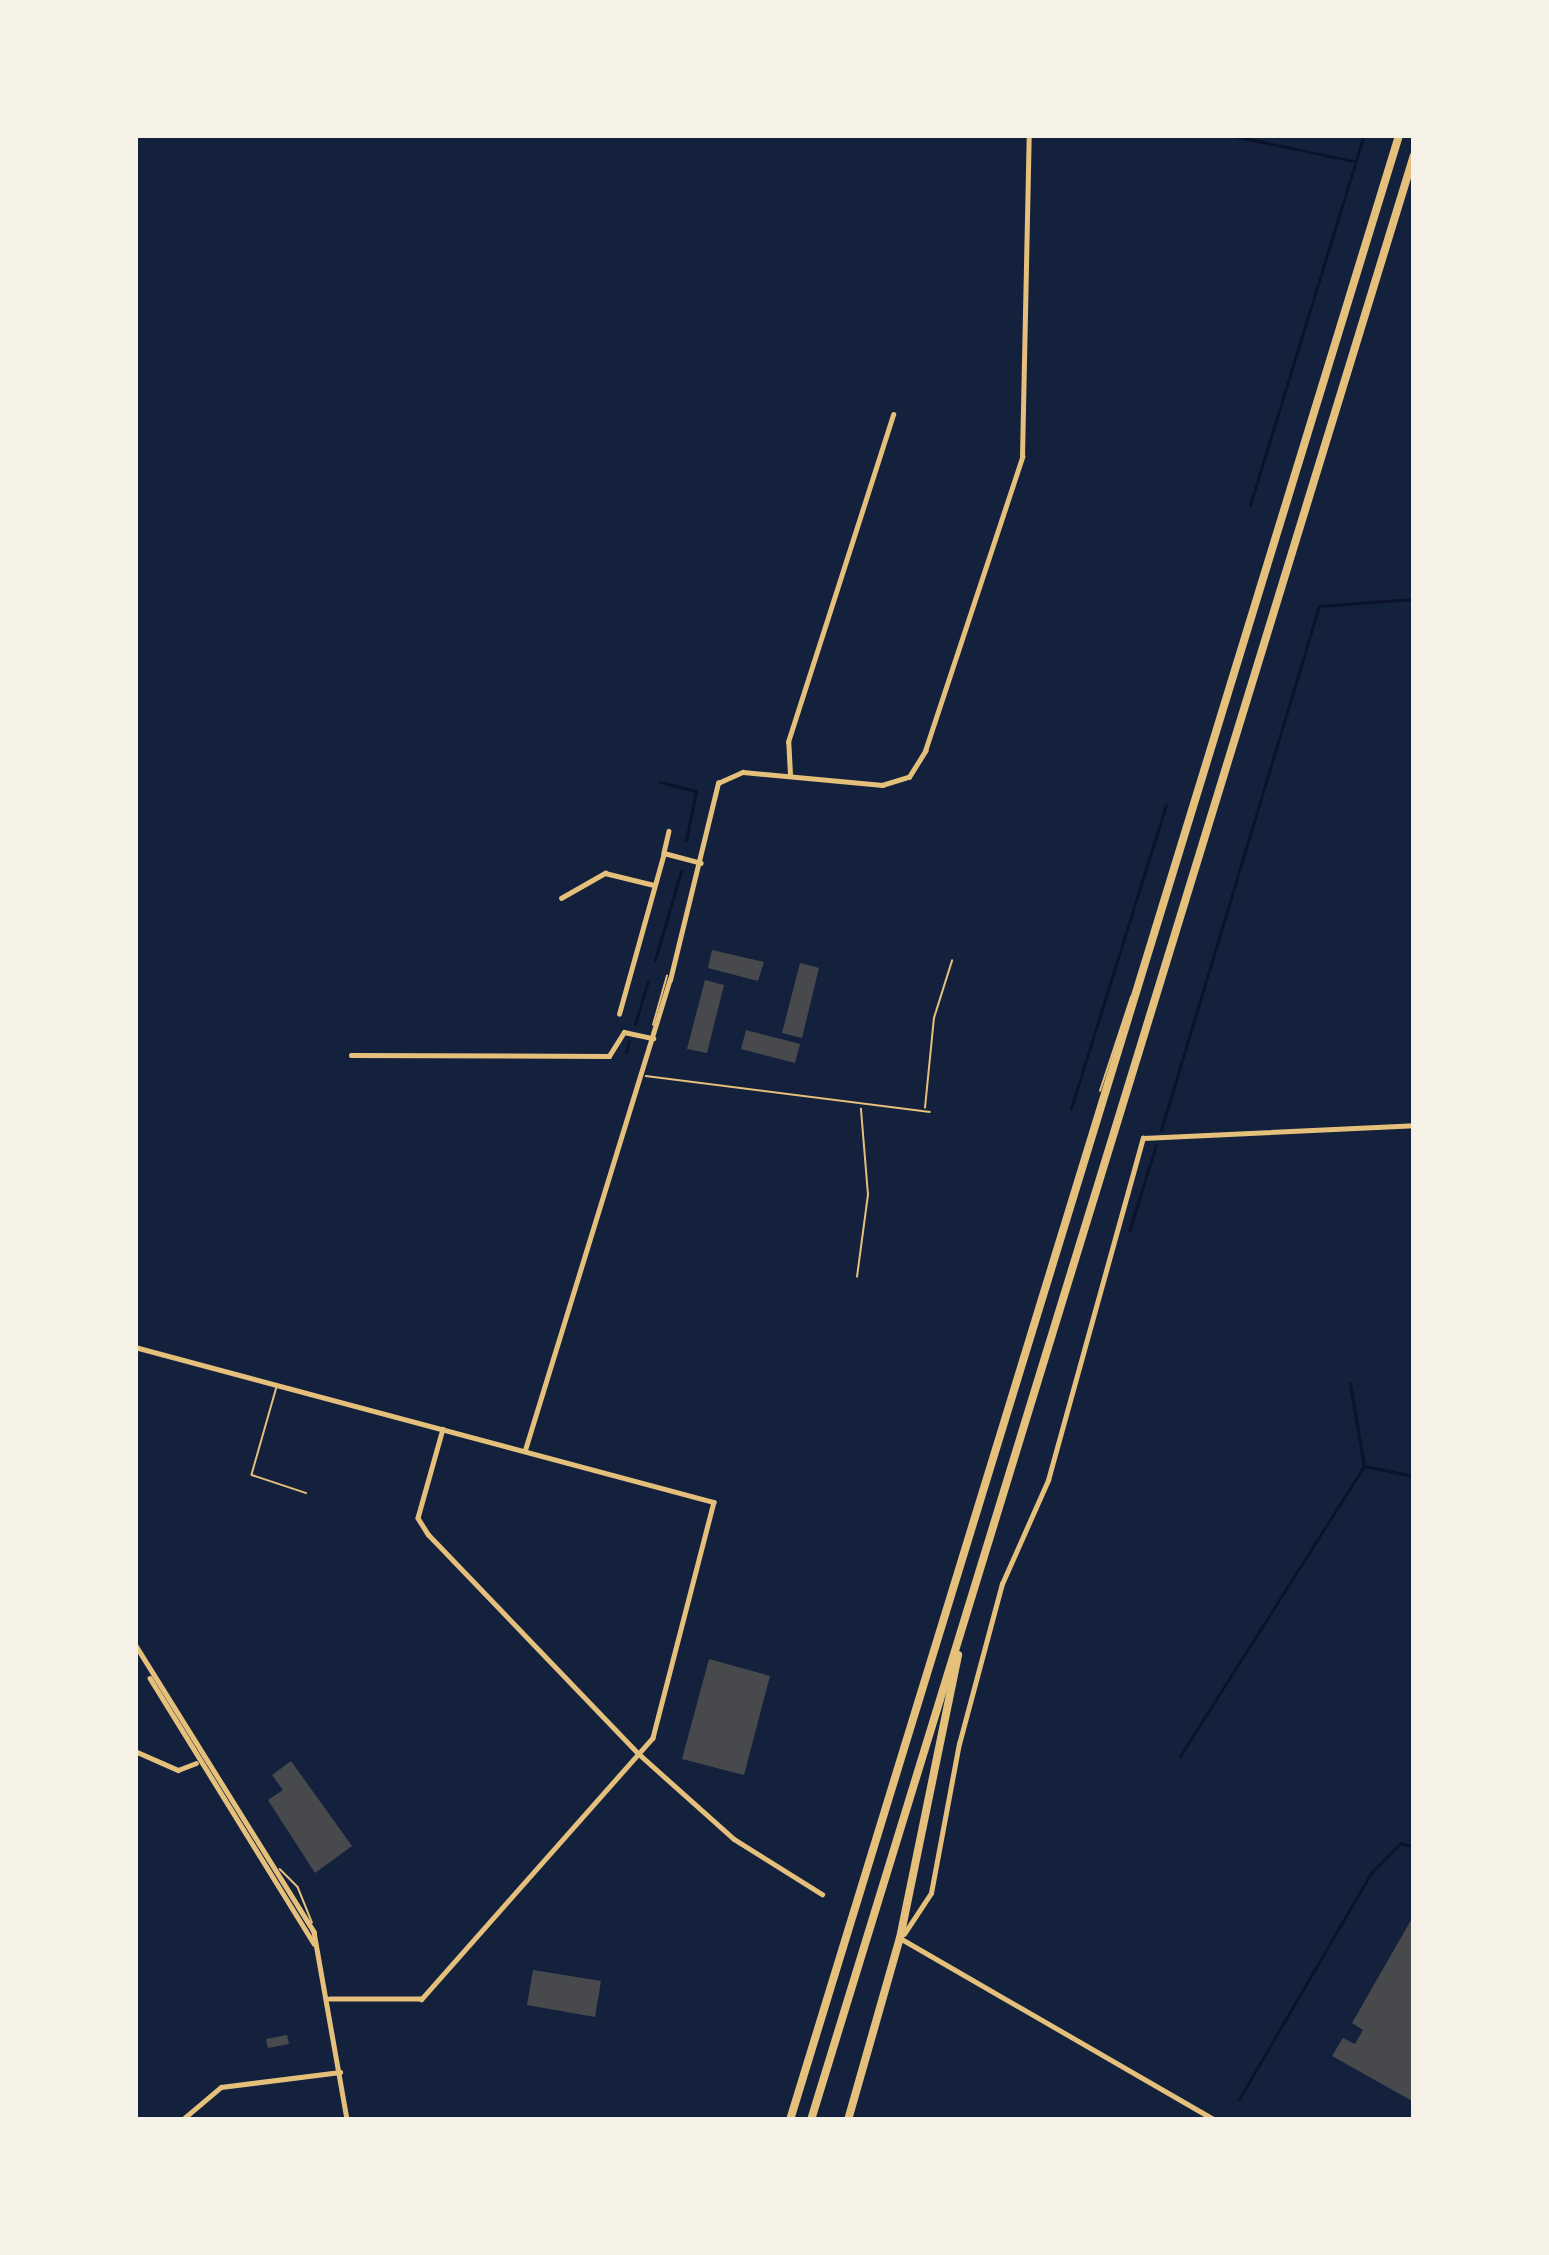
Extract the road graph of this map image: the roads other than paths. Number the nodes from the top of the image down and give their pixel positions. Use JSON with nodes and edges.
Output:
{"nodes":[{"id":1,"x":1029,"y":135,"type":"edge"},
{"id":2,"x":1399,"y":135,"type":"edge"},
{"id":3,"x":1414,"y":155,"type":"edge"},
{"id":4,"x":893,"y":414,"type":"dead end"},
{"id":5,"x":790,"y":776,"type":"junction"},
{"id":6,"x":670,"y":831,"type":"dead end"},
{"id":7,"x":664,"y":853,"type":"junction"},
{"id":8,"x":701,"y":863,"type":"junction"},
{"id":9,"x":654,"y":885,"type":"junction"},
{"id":10,"x":561,"y":898,"type":"dead end"},
{"id":11,"x":952,"y":961,"type":"dead end"},
{"id":12,"x":619,"y":1013,"type":"dead end"},
{"id":13,"x":654,"y":1034,"type":"junction"},
{"id":14,"x":351,"y":1055,"type":"dead end"},
{"id":15,"x":642,"y":1075,"type":"junction"},
{"id":16,"x":861,"y":1105,"type":"junction"},
{"id":17,"x":1414,"y":1125,"type":"edge"},
{"id":18,"x":857,"y":1277,"type":"dead end"},
{"id":19,"x":135,"y":1347,"type":"edge"},
{"id":20,"x":278,"y":1384,"type":"junction"},
{"id":21,"x":443,"y":1429,"type":"junction"},
{"id":22,"x":525,"y":1450,"type":"junction"},
{"id":23,"x":306,"y":1493,"type":"dead end"},
{"id":24,"x":958,"y":1641,"type":"junction"},
{"id":25,"x":135,"y":1644,"type":"edge"},
{"id":26,"x":147,"y":1668,"type":"junction"},
{"id":27,"x":135,"y":1751,"type":"edge"},
{"id":28,"x":639,"y":1754,"type":"junction"},
{"id":29,"x":196,"y":1763,"type":"junction"},
{"id":30,"x":822,"y":1894,"type":"dead end"},
{"id":31,"x":900,"y":1938,"type":"junction"},
{"id":32,"x":316,"y":1949,"type":"junction"},
{"id":33,"x":330,"y":1999,"type":"junction"},
{"id":34,"x":340,"y":2072,"type":"junction"},
{"id":35,"x":182,"y":2120,"type":"edge"},
{"id":36,"x":347,"y":2120,"type":"edge"},
{"id":37,"x":788,"y":2120,"type":"edge"},
{"id":38,"x":811,"y":2120,"type":"edge"},
{"id":39,"x":848,"y":2120,"type":"edge"},
{"id":40,"x":1216,"y":2120,"type":"edge"}],
"edges":[{"from":1,"to":5,"type":"street"},
{"from":2,"to":37,"type":"highway"},
{"from":3,"to":24,"type":"highway"},
{"from":4,"to":5,"type":"street"},
{"from":5,"to":8,"type":"street"},
{"from":6,"to":7,"type":"street"},
{"from":7,"to":8,"type":"street"},
{"from":7,"to":9,"type":"street"},
{"from":8,"to":13,"type":"street"},
{"from":9,"to":10,"type":"street"},
{"from":9,"to":12,"type":"street"},
{"from":11,"to":16,"type":"lane"},
{"from":13,"to":14,"type":"street"},
{"from":13,"to":15,"type":"street"},
{"from":15,"to":16,"type":"lane"},
{"from":15,"to":22,"type":"street"},
{"from":16,"to":18,"type":"lane"},
{"from":17,"to":31,"type":"street"},
{"from":19,"to":20,"type":"street"},
{"from":20,"to":21,"type":"street"},
{"from":20,"to":23,"type":"lane"},
{"from":21,"to":22,"type":"street"},
{"from":21,"to":28,"type":"street"},
{"from":22,"to":28,"type":"street"},
{"from":24,"to":31,"type":"highway"},
{"from":24,"to":38,"type":"highway"},
{"from":25,"to":26,"type":"street"},
{"from":26,"to":29,"type":"street"},
{"from":26,"to":32,"type":"street"},
{"from":27,"to":29,"type":"street"},
{"from":28,"to":30,"type":"street"},
{"from":28,"to":33,"type":"street"},
{"from":29,"to":32,"type":"street"},
{"from":31,"to":39,"type":"highway"},
{"from":31,"to":40,"type":"street"},
{"from":32,"to":33,"type":"street"},
{"from":33,"to":34,"type":"street"},
{"from":34,"to":35,"type":"street"},
{"from":34,"to":36,"type":"street"}]}
